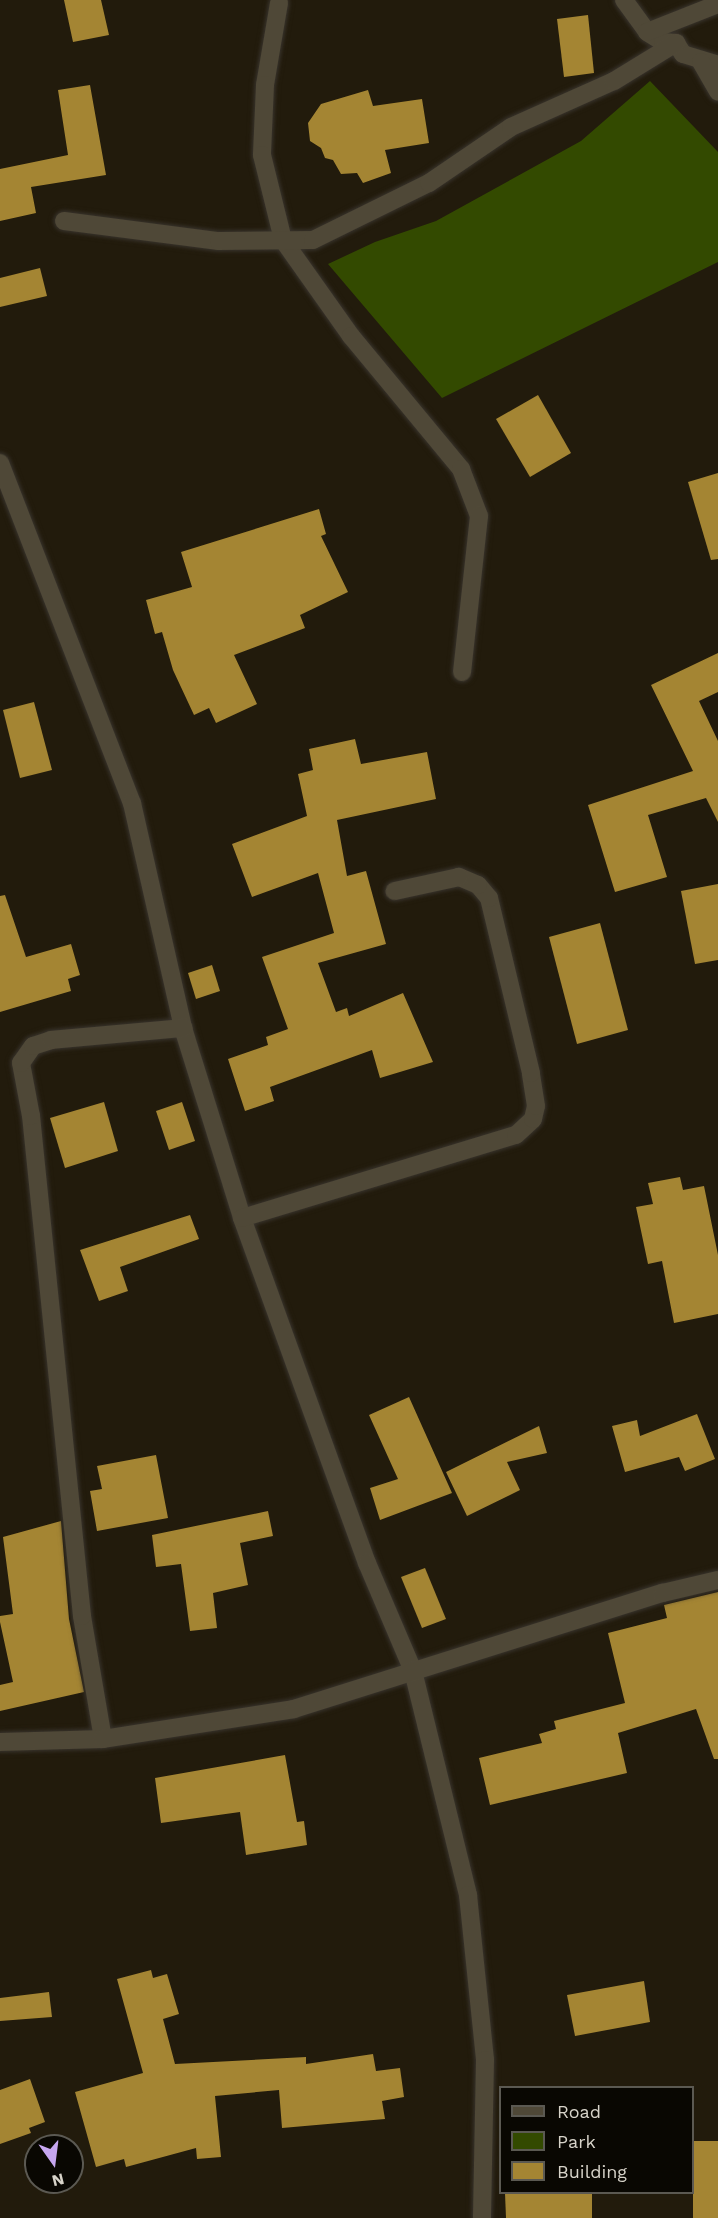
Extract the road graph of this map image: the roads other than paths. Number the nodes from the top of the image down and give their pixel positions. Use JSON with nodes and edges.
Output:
{"nodes":[{"id":1,"x":624,"y":0,"type":"edge"},
{"id":2,"x":279,"y":3,"type":"dead end"},
{"id":3,"x":718,"y":4,"type":"edge"},
{"id":4,"x":646,"y":32,"type":"junction"},
{"id":5,"x":676,"y":43,"type":"junction"},
{"id":6,"x":709,"y":63,"type":"edge"},
{"id":7,"x":718,"y":92,"type":"edge"},
{"id":8,"x":64,"y":221,"type":"dead end"},
{"id":9,"x":283,"y":240,"type":"junction"},
{"id":10,"x":0,"y":463,"type":"edge"},
{"id":11,"x":462,"y":672,"type":"dead end"},
{"id":12,"x":394,"y":891,"type":"dead end"},
{"id":13,"x":183,"y":1028,"type":"junction"},
{"id":14,"x":242,"y":1218,"type":"junction"},
{"id":15,"x":718,"y":1580,"type":"edge"},
{"id":16,"x":413,"y":1671,"type":"junction"},
{"id":17,"x":103,"y":1739,"type":"junction"},
{"id":18,"x":0,"y":1742,"type":"edge"},
{"id":19,"x":482,"y":2218,"type":"edge"}],
"edges":[{"from":1,"to":4,"type":"street"},
{"from":2,"to":9,"type":"street"},
{"from":3,"to":4,"type":"street"},
{"from":4,"to":5,"type":"street"},
{"from":5,"to":6,"type":"street"},
{"from":5,"to":9,"type":"street"},
{"from":6,"to":7,"type":"street"},
{"from":8,"to":9,"type":"street"},
{"from":9,"to":11,"type":"street"},
{"from":10,"to":13,"type":"street"},
{"from":12,"to":14,"type":"street"},
{"from":13,"to":14,"type":"street"},
{"from":13,"to":17,"type":"street"},
{"from":14,"to":16,"type":"street"},
{"from":15,"to":16,"type":"street"},
{"from":16,"to":17,"type":"street"},
{"from":16,"to":19,"type":"street"},
{"from":17,"to":18,"type":"street"}]}
